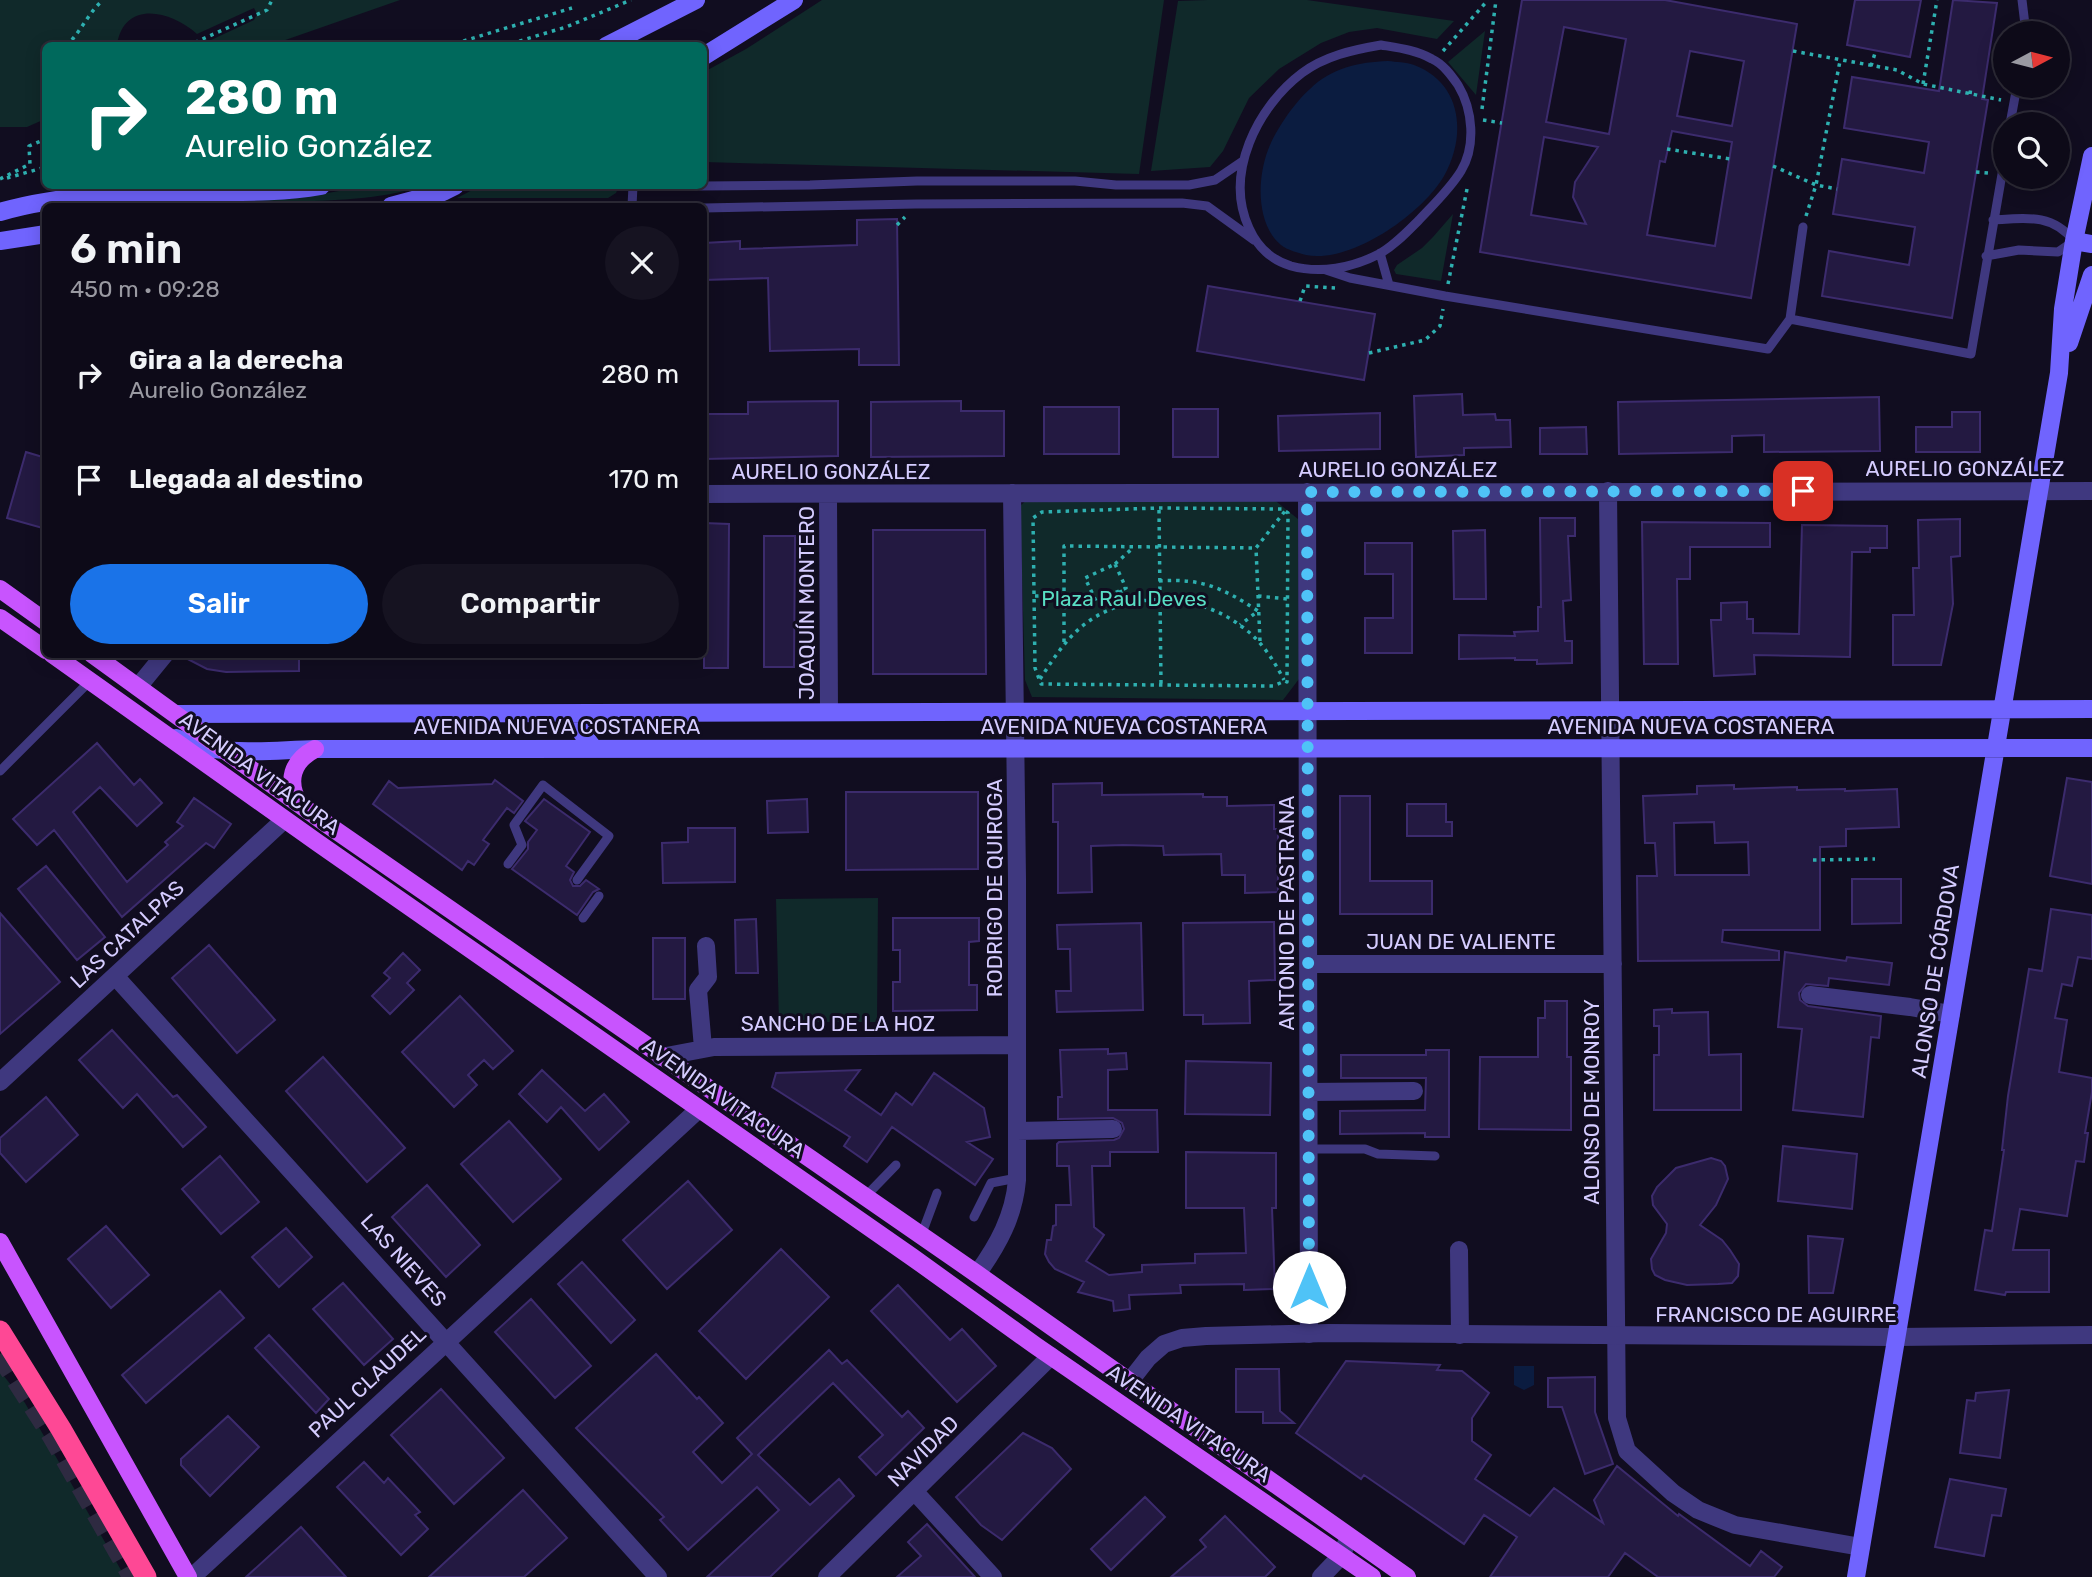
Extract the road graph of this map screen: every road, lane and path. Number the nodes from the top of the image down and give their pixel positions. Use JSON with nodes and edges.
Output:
{"nodes":[{"id":1,"x":103,"y":0,"type":"edge"},
{"id":2,"x":272,"y":0,"type":"edge"},
{"id":3,"x":631,"y":0,"type":"edge"},
{"id":4,"x":696,"y":0,"type":"edge"},
{"id":5,"x":794,"y":0,"type":"edge"},
{"id":6,"x":1488,"y":0,"type":"edge"},
{"id":7,"x":1937,"y":0,"type":"edge"},
{"id":8,"x":2022,"y":0,"type":"edge"},
{"id":9,"x":572,"y":8,"type":"dead end"},
{"id":10,"x":2025,"y":21,"type":"edge"},
{"id":11,"x":71,"y":42,"type":"edge"},
{"id":12,"x":196,"y":42,"type":"edge"},
{"id":13,"x":460,"y":42,"type":"edge"},
{"id":14,"x":516,"y":42,"type":"edge"},
{"id":15,"x":614,"y":42,"type":"edge"},
{"id":16,"x":1876,"y":50,"type":"dead end"},
{"id":17,"x":1793,"y":51,"type":"dead end"},
{"id":18,"x":707,"y":53,"type":"edge"},
{"id":19,"x":1434,"y":60,"type":"junction"},
{"id":20,"x":1840,"y":61,"type":"junction"},
{"id":21,"x":1871,"y":66,"type":"junction"},
{"id":22,"x":1923,"y":83,"type":"junction"},
{"id":23,"x":1971,"y":87,"type":"dead end"},
{"id":24,"x":1970,"y":94,"type":"junction"},
{"id":25,"x":2015,"y":98,"type":"edge"},
{"id":26,"x":2014,"y":102,"type":"junction"},
{"id":27,"x":2012,"y":112,"type":"edge"},
{"id":28,"x":1471,"y":119,"type":"junction"},
{"id":29,"x":1502,"y":123,"type":"dead end"},
{"id":30,"x":42,"y":141,"type":"edge"},
{"id":31,"x":1667,"y":149,"type":"dead end"},
{"id":32,"x":2092,"y":156,"type":"edge"},
{"id":33,"x":1730,"y":159,"type":"dead end"},
{"id":34,"x":1243,"y":161,"type":"junction"},
{"id":35,"x":1773,"y":166,"type":"dead end"},
{"id":36,"x":42,"y":168,"type":"edge"},
{"id":37,"x":0,"y":179,"type":"edge"},
{"id":38,"x":707,"y":186,"type":"edge"},
{"id":39,"x":1816,"y":186,"type":"junction"},
{"id":40,"x":159,"y":189,"type":"edge"},
{"id":41,"x":303,"y":189,"type":"edge"},
{"id":42,"x":448,"y":189,"type":"edge"},
{"id":43,"x":1837,"y":189,"type":"dead end"},
{"id":44,"x":1999,"y":189,"type":"edge"},
{"id":45,"x":49,"y":203,"type":"edge"},
{"id":46,"x":403,"y":203,"type":"edge"},
{"id":47,"x":42,"y":204,"type":"edge"},
{"id":48,"x":707,"y":208,"type":"edge"},
{"id":49,"x":0,"y":212,"type":"edge"},
{"id":50,"x":1993,"y":220,"type":"junction"},
{"id":51,"x":1803,"y":227,"type":"joint"},
{"id":52,"x":42,"y":235,"type":"edge"},
{"id":53,"x":1255,"y":241,"type":"junction"},
{"id":54,"x":2074,"y":241,"type":"junction"},
{"id":55,"x":0,"y":242,"type":"edge"},
{"id":56,"x":2092,"y":244,"type":"edge"},
{"id":57,"x":1380,"y":253,"type":"junction"},
{"id":58,"x":1986,"y":256,"type":"junction"},
{"id":59,"x":1326,"y":270,"type":"junction"},
{"id":60,"x":2092,"y":275,"type":"edge"},
{"id":61,"x":1389,"y":285,"type":"junction"},
{"id":62,"x":1333,"y":289,"type":"dead end"},
{"id":63,"x":1300,"y":302,"type":"dead end"},
{"id":64,"x":1790,"y":319,"type":"junction"},
{"id":65,"x":1383,"y":348,"type":"dead end"},
{"id":66,"x":1369,"y":353,"type":"dead end"},
{"id":67,"x":2059,"y":373,"type":"junction"},
{"id":68,"x":2039,"y":490,"type":"junction"},
{"id":69,"x":1608,"y":491,"type":"junction"},
{"id":70,"x":2092,"y":491,"type":"edge"},
{"id":71,"x":1307,"y":492,"type":"junction"},
{"id":72,"x":1012,"y":493,"type":"junction"},
{"id":73,"x":707,"y":494,"type":"edge"},
{"id":74,"x":828,"y":494,"type":"junction"},
{"id":75,"x":1159,"y":508,"type":"dead end"},
{"id":76,"x":1285,"y":511,"type":"dead end"},
{"id":77,"x":1037,"y":513,"type":"dead end"},
{"id":78,"x":1135,"y":546,"type":"junction"},
{"id":79,"x":1159,"y":547,"type":"junction"},
{"id":80,"x":1256,"y":548,"type":"junction"},
{"id":81,"x":1115,"y":564,"type":"junction"},
{"id":82,"x":1159,"y":581,"type":"junction"},
{"id":83,"x":0,"y":589,"type":"edge"},
{"id":84,"x":1120,"y":590,"type":"junction"},
{"id":85,"x":1092,"y":592,"type":"junction"},
{"id":86,"x":1064,"y":595,"type":"junction"},
{"id":87,"x":1035,"y":596,"type":"junction"},
{"id":88,"x":1258,"y":596,"type":"junction"},
{"id":89,"x":1160,"y":599,"type":"junction"},
{"id":90,"x":1287,"y":599,"type":"dead end"},
{"id":91,"x":1125,"y":604,"type":"junction"},
{"id":92,"x":1064,"y":608,"type":"junction"},
{"id":93,"x":1258,"y":611,"type":"junction"},
{"id":94,"x":0,"y":618,"type":"edge"},
{"id":95,"x":42,"y":619,"type":"edge"},
{"id":96,"x":1240,"y":625,"type":"junction"},
{"id":97,"x":1064,"y":643,"type":"junction"},
{"id":98,"x":1260,"y":643,"type":"junction"},
{"id":99,"x":42,"y":647,"type":"edge"},
{"id":100,"x":58,"y":658,"type":"edge"},
{"id":101,"x":98,"y":658,"type":"edge"},
{"id":102,"x":162,"y":658,"type":"edge"},
{"id":103,"x":1040,"y":679,"type":"junction"},
{"id":104,"x":90,"y":681,"type":"junction"},
{"id":105,"x":1161,"y":685,"type":"junction"},
{"id":106,"x":138,"y":687,"type":"junction"},
{"id":107,"x":2092,"y":709,"type":"edge"},
{"id":108,"x":2001,"y":710,"type":"junction"},
{"id":109,"x":1308,"y":711,"type":"junction"},
{"id":110,"x":1611,"y":711,"type":"junction"},
{"id":111,"x":829,"y":712,"type":"junction"},
{"id":112,"x":1016,"y":712,"type":"junction"},
{"id":113,"x":176,"y":714,"type":"junction"},
{"id":114,"x":580,"y":714,"type":"junction"},
{"id":115,"x":160,"y":730,"type":"junction"},
{"id":116,"x":1016,"y":748,"type":"junction"},
{"id":117,"x":2092,"y":748,"type":"edge"},
{"id":118,"x":315,"y":749,"type":"junction"},
{"id":119,"x":594,"y":749,"type":"junction"},
{"id":120,"x":1308,"y":749,"type":"junction"},
{"id":121,"x":1611,"y":749,"type":"junction"},
{"id":122,"x":1995,"y":749,"type":"junction"},
{"id":123,"x":225,"y":751,"type":"junction"},
{"id":124,"x":0,"y":771,"type":"edge"},
{"id":125,"x":299,"y":804,"type":"junction"},
{"id":126,"x":284,"y":820,"type":"junction"},
{"id":127,"x":328,"y":825,"type":"junction"},
{"id":128,"x":1875,"y":859,"type":"dead end"},
{"id":129,"x":1813,"y":860,"type":"dead end"},
{"id":130,"x":508,"y":864,"type":"dead end"},
{"id":131,"x":577,"y":880,"type":"dead end"},
{"id":132,"x":599,"y":896,"type":"dead end"},
{"id":133,"x":583,"y":918,"type":"dead end"},
{"id":134,"x":706,"y":946,"type":"dead end"},
{"id":135,"x":1308,"y":964,"type":"junction"},
{"id":136,"x":1613,"y":964,"type":"junction"},
{"id":137,"x":115,"y":976,"type":"junction"},
{"id":138,"x":1810,"y":995,"type":"dead end"},
{"id":139,"x":1951,"y":1014,"type":"junction"},
{"id":140,"x":1017,"y":1045,"type":"junction"},
{"id":141,"x":703,"y":1048,"type":"junction"},
{"id":142,"x":661,"y":1057,"type":"junction"},
{"id":143,"x":0,"y":1082,"type":"edge"},
{"id":144,"x":1309,"y":1091,"type":"junction"},
{"id":145,"x":1414,"y":1091,"type":"dead end"},
{"id":146,"x":699,"y":1109,"type":"junction"},
{"id":147,"x":1113,"y":1129,"type":"dead end"},
{"id":148,"x":1017,"y":1131,"type":"junction"},
{"id":149,"x":1309,"y":1149,"type":"junction"},
{"id":150,"x":1435,"y":1156,"type":"dead end"},
{"id":151,"x":896,"y":1165,"type":"dead end"},
{"id":152,"x":1017,"y":1178,"type":"junction"},
{"id":153,"x":937,"y":1193,"type":"dead end"},
{"id":154,"x":864,"y":1196,"type":"junction"},
{"id":155,"x":974,"y":1217,"type":"dead end"},
{"id":156,"x":921,"y":1236,"type":"junction"},
{"id":157,"x":0,"y":1242,"type":"edge"},
{"id":158,"x":1459,"y":1250,"type":"dead end"},
{"id":159,"x":977,"y":1274,"type":"junction"},
{"id":160,"x":0,"y":1331,"type":"edge"},
{"id":161,"x":1309,"y":1334,"type":"junction"},
{"id":162,"x":1460,"y":1335,"type":"junction"},
{"id":163,"x":2092,"y":1335,"type":"edge"},
{"id":164,"x":1615,"y":1336,"type":"junction"},
{"id":165,"x":1897,"y":1337,"type":"junction"},
{"id":166,"x":446,"y":1340,"type":"junction"},
{"id":167,"x":1089,"y":1353,"type":"junction"},
{"id":168,"x":1051,"y":1356,"type":"junction"},
{"id":169,"x":1129,"y":1381,"type":"junction"},
{"id":170,"x":915,"y":1492,"type":"junction"},
{"id":171,"x":1346,"y":1535,"type":"junction"},
{"id":172,"x":1861,"y":1547,"type":"junction"},
{"id":173,"x":1342,"y":1555,"type":"junction"},
{"id":174,"x":146,"y":1577,"type":"edge"},
{"id":175,"x":190,"y":1577,"type":"edge"},
{"id":176,"x":658,"y":1577,"type":"edge"},
{"id":177,"x":827,"y":1577,"type":"edge"},
{"id":178,"x":993,"y":1577,"type":"edge"},
{"id":179,"x":1321,"y":1577,"type":"edge"},
{"id":180,"x":1372,"y":1577,"type":"edge"},
{"id":181,"x":1407,"y":1577,"type":"edge"},
{"id":182,"x":1856,"y":1577,"type":"edge"}],
"edges":[{"from":1,"to":11,"type":"path"},
{"from":2,"to":12,"type":"path"},
{"from":3,"to":14,"type":"path"},
{"from":4,"to":15,"type":"main road"},
{"from":5,"to":18,"type":"main road"},
{"from":6,"to":19,"type":"path"},
{"from":7,"to":22,"type":"path"},
{"from":8,"to":10,"type":"lane"},
{"from":9,"to":13,"type":"path"},
{"from":16,"to":21,"type":"path"},
{"from":17,"to":20,"type":"path"},
{"from":19,"to":28,"type":"lane"},
{"from":19,"to":34,"type":"lane"},
{"from":20,"to":21,"type":"path"},
{"from":20,"to":39,"type":"path"},
{"from":21,"to":22,"type":"path"},
{"from":22,"to":24,"type":"path"},
{"from":23,"to":24,"type":"path"},
{"from":24,"to":26,"type":"path"},
{"from":25,"to":26,"type":"lane"},
{"from":26,"to":27,"type":"lane"},
{"from":28,"to":29,"type":"path"},
{"from":28,"to":57,"type":"lane"},
{"from":30,"to":37,"type":"path"},
{"from":31,"to":33,"type":"path"},
{"from":32,"to":54,"type":"main road","name":"ALONSO DE CÓRDOVA"},
{"from":34,"to":38,"type":"lane"},
{"from":34,"to":53,"type":"lane"},
{"from":35,"to":39,"type":"path"},
{"from":36,"to":37,"type":"path"},
{"from":39,"to":43,"type":"path"},
{"from":39,"to":51,"type":"path"},
{"from":40,"to":41,"type":"main road"},
{"from":40,"to":45,"type":"main road"},
{"from":42,"to":46,"type":"main road"},
{"from":44,"to":50,"type":"lane"},
{"from":47,"to":49,"type":"main road"},
{"from":48,"to":53,"type":"lane"},
{"from":50,"to":54,"type":"lane"},
{"from":50,"to":58,"type":"lane"},
{"from":51,"to":64,"type":"lane"},
{"from":52,"to":55,"type":"main road"},
{"from":53,"to":59,"type":"lane"},
{"from":54,"to":56,"type":"main road"},
{"from":54,"to":58,"type":"lane"},
{"from":54,"to":67,"type":"main road","name":"ALONSO DE CÓRDOVA"},
{"from":57,"to":59,"type":"lane"},
{"from":57,"to":61,"type":"lane"},
{"from":58,"to":64,"type":"lane"},
{"from":59,"to":61,"type":"lane"},
{"from":60,"to":67,"type":"main road","name":"ALONSO DE CÓRDOVA"},
{"from":61,"to":64,"type":"lane"},
{"from":62,"to":63,"type":"path"},
{"from":65,"to":66,"type":"path"},
{"from":67,"to":68,"type":"main road","name":"ALONSO DE CÓRDOVA"},
{"from":68,"to":69,"type":"street","name":"AURELIO GONZÁLEZ"},
{"from":68,"to":70,"type":"street","name":"AURELIO GONZÁLEZ"},
{"from":68,"to":108,"type":"main road","name":"ALONSO DE CÓRDOVA"},
{"from":69,"to":71,"type":"street","name":"AURELIO GONZÁLEZ"},
{"from":69,"to":110,"type":"street","name":"ALONSO DE MONROY"},
{"from":71,"to":72,"type":"street","name":"AURELIO GONZÁLEZ"},
{"from":71,"to":109,"type":"street","name":"ANTONIO DE PASTRANA"},
{"from":72,"to":74,"type":"street","name":"AURELIO GONZÁLEZ"},
{"from":72,"to":112,"type":"street","name":"RODRIGO DE QUIROGA"},
{"from":73,"to":74,"type":"street","name":"AURELIO GONZÁLEZ"},
{"from":74,"to":111,"type":"street","name":"JOAQUÍN MONTERO"},
{"from":75,"to":79,"type":"path"},
{"from":76,"to":80,"type":"path"},
{"from":77,"to":87,"type":"path"},
{"from":78,"to":79,"type":"path"},
{"from":78,"to":81,"type":"path"},
{"from":78,"to":86,"type":"path"},
{"from":79,"to":80,"type":"path"},
{"from":79,"to":82,"type":"path"},
{"from":80,"to":88,"type":"path"},
{"from":81,"to":84,"type":"path"},
{"from":81,"to":85,"type":"path"},
{"from":82,"to":89,"type":"path"},
{"from":82,"to":93,"type":"path"},
{"from":83,"to":95,"type":"main road"},
{"from":84,"to":85,"type":"path"},
{"from":84,"to":91,"type":"path"},
{"from":85,"to":92,"type":"path"},
{"from":86,"to":87,"type":"path"},
{"from":86,"to":92,"type":"path"},
{"from":87,"to":103,"type":"path"},
{"from":88,"to":90,"type":"path"},
{"from":88,"to":93,"type":"path"},
{"from":89,"to":91,"type":"path"},
{"from":89,"to":96,"type":"path"},
{"from":89,"to":105,"type":"path"},
{"from":91,"to":97,"type":"path"},
{"from":92,"to":97,"type":"path"},
{"from":93,"to":96,"type":"path"},
{"from":93,"to":98,"type":"path"},
{"from":94,"to":99,"type":"main road"},
{"from":96,"to":98,"type":"path"},
{"from":97,"to":103,"type":"path"},
{"from":98,"to":105,"type":"path"},
{"from":100,"to":104,"type":"main road","name":"AVENIDA VITACURA"},
{"from":101,"to":106,"type":"main road","name":"AVENIDA VITACURA"},
{"from":102,"to":106,"type":"street"},
{"from":103,"to":105,"type":"path"},
{"from":104,"to":115,"type":"main road","name":"AVENIDA VITACURA"},
{"from":104,"to":124,"type":"lane"},
{"from":106,"to":113,"type":"main road","name":"AVENIDA VITACURA"},
{"from":107,"to":108,"type":"main road","name":"AVENIDA NUEVA COSTANERA"},
{"from":108,"to":110,"type":"main road","name":"AVENIDA NUEVA COSTANERA"},
{"from":108,"to":122,"type":"main road","name":"ALONSO DE CÓRDOVA"},
{"from":109,"to":110,"type":"main road","name":"AVENIDA NUEVA COSTANERA"},
{"from":109,"to":112,"type":"main road","name":"AVENIDA NUEVA COSTANERA"},
{"from":109,"to":120,"type":"street","name":"ANTONIO DE PASTRANA"},
{"from":110,"to":121,"type":"street","name":"ALONSO DE MONROY"},
{"from":111,"to":112,"type":"main road","name":"AVENIDA NUEVA COSTANERA"},
{"from":111,"to":114,"type":"main road","name":"AVENIDA NUEVA COSTANERA"},
{"from":112,"to":116,"type":"street","name":"RODRIGO DE QUIROGA"},
{"from":113,"to":114,"type":"main road","name":"AVENIDA NUEVA COSTANERA"},
{"from":113,"to":123,"type":"main road","name":"AVENIDA VITACURA"},
{"from":114,"to":119,"type":"main road"},
{"from":115,"to":123,"type":"main road","name":"AVENIDA NUEVA COSTANERA"},
{"from":115,"to":126,"type":"main road","name":"AVENIDA VITACURA"},
{"from":116,"to":119,"type":"main road","name":"AVENIDA NUEVA COSTANERA"},
{"from":116,"to":120,"type":"main road","name":"AVENIDA NUEVA COSTANERA"},
{"from":116,"to":140,"type":"street","name":"RODRIGO DE QUIROGA"},
{"from":117,"to":122,"type":"main road","name":"AVENIDA NUEVA COSTANERA"},
{"from":118,"to":119,"type":"main road","name":"AVENIDA NUEVA COSTANERA"},
{"from":118,"to":123,"type":"main road","name":"AVENIDA NUEVA COSTANERA"},
{"from":118,"to":125,"type":"main road"},
{"from":120,"to":121,"type":"main road","name":"AVENIDA NUEVA COSTANERA"},
{"from":120,"to":135,"type":"street","name":"ANTONIO DE PASTRANA"},
{"from":121,"to":122,"type":"main road","name":"AVENIDA NUEVA COSTANERA"},
{"from":121,"to":136,"type":"street","name":"ALONSO DE MONROY"},
{"from":122,"to":139,"type":"main road","name":"ALONSO DE CÓRDOVA"},
{"from":123,"to":125,"type":"main road","name":"AVENIDA VITACURA"},
{"from":125,"to":127,"type":"main road","name":"AVENIDA VITACURA"},
{"from":126,"to":127,"type":"main road"},
{"from":126,"to":137,"type":"street","name":"LAS CATALPAS"},
{"from":126,"to":146,"type":"main road","name":"AVENIDA VITACURA"},
{"from":127,"to":142,"type":"main road","name":"AVENIDA VITACURA"},
{"from":128,"to":129,"type":"path"},
{"from":130,"to":131,"type":"lane"},
{"from":132,"to":133,"type":"lane"},
{"from":134,"to":141,"type":"street"},
{"from":135,"to":136,"type":"street","name":"JUAN DE VALIENTE"},
{"from":135,"to":144,"type":"street","name":"ANTONIO DE PASTRANA"},
{"from":136,"to":164,"type":"street","name":"ALONSO DE MONROY"},
{"from":137,"to":143,"type":"street","name":"LAS CATALPAS"},
{"from":137,"to":166,"type":"street","name":"LAS NIEVES"},
{"from":138,"to":139,"type":"street"},
{"from":139,"to":165,"type":"main road","name":"ALONSO DE CÓRDOVA"},
{"from":140,"to":141,"type":"street","name":"SANCHO DE LA HOZ"},
{"from":140,"to":148,"type":"street","name":"RODRIGO DE QUIROGA"},
{"from":141,"to":142,"type":"street","name":"SANCHO DE LA HOZ"},
{"from":142,"to":154,"type":"main road","name":"AVENIDA VITACURA"},
{"from":144,"to":145,"type":"street"},
{"from":144,"to":149,"type":"street","name":"ANTONIO DE PASTRANA"},
{"from":146,"to":166,"type":"street","name":"PAUL CLAUDEL"},
{"from":146,"to":168,"type":"main road","name":"AVENIDA VITACURA"},
{"from":147,"to":148,"type":"street"},
{"from":148,"to":152,"type":"street","name":"RODRIGO DE QUIROGA"},
{"from":149,"to":150,"type":"lane"},
{"from":149,"to":161,"type":"street","name":"ANTONIO DE PASTRANA"},
{"from":151,"to":154,"type":"lane"},
{"from":152,"to":155,"type":"lane"},
{"from":152,"to":159,"type":"street","name":"RODRIGO DE QUIROGA"},
{"from":153,"to":156,"type":"lane"},
{"from":154,"to":156,"type":"main road","name":"AVENIDA VITACURA"},
{"from":156,"to":159,"type":"main road","name":"AVENIDA VITACURA"},
{"from":157,"to":175,"type":"main road"},
{"from":158,"to":162,"type":"street"},
{"from":159,"to":167,"type":"main road","name":"AVENIDA VITACURA"},
{"from":160,"to":174,"type":"highway"},
{"from":161,"to":162,"type":"street","name":"FRANCISCO DE AGUIRRE"},
{"from":161,"to":169,"type":"street","name":"FRANCISCO DE AGUIRRE"},
{"from":162,"to":164,"type":"street","name":"FRANCISCO DE AGUIRRE"},
{"from":163,"to":165,"type":"street","name":"FRANCISCO DE AGUIRRE"},
{"from":164,"to":165,"type":"street","name":"FRANCISCO DE AGUIRRE"},
{"from":164,"to":172,"type":"street","name":"ALONSO DE MONROY"},
{"from":165,"to":172,"type":"main road","name":"ALONSO DE CÓRDOVA"},
{"from":166,"to":175,"type":"street","name":"PAUL CLAUDEL"},
{"from":166,"to":176,"type":"street","name":"LAS NIEVES"},
{"from":167,"to":168,"type":"main road"},
{"from":167,"to":169,"type":"main road","name":"AVENIDA VITACURA"},
{"from":168,"to":170,"type":"street","name":"NAVIDAD"},
{"from":168,"to":173,"type":"main road","name":"AVENIDA VITACURA"},
{"from":169,"to":171,"type":"main road","name":"AVENIDA VITACURA"},
{"from":170,"to":177,"type":"street","name":"NAVIDAD"},
{"from":170,"to":178,"type":"street"},
{"from":171,"to":173,"type":"street"},
{"from":171,"to":181,"type":"main road","name":"AVENIDA VITACURA"},
{"from":172,"to":182,"type":"main road","name":"ALONSO DE CÓRDOVA"},
{"from":173,"to":179,"type":"street"},
{"from":173,"to":180,"type":"main road","name":"AVENIDA VITACURA"}]}
